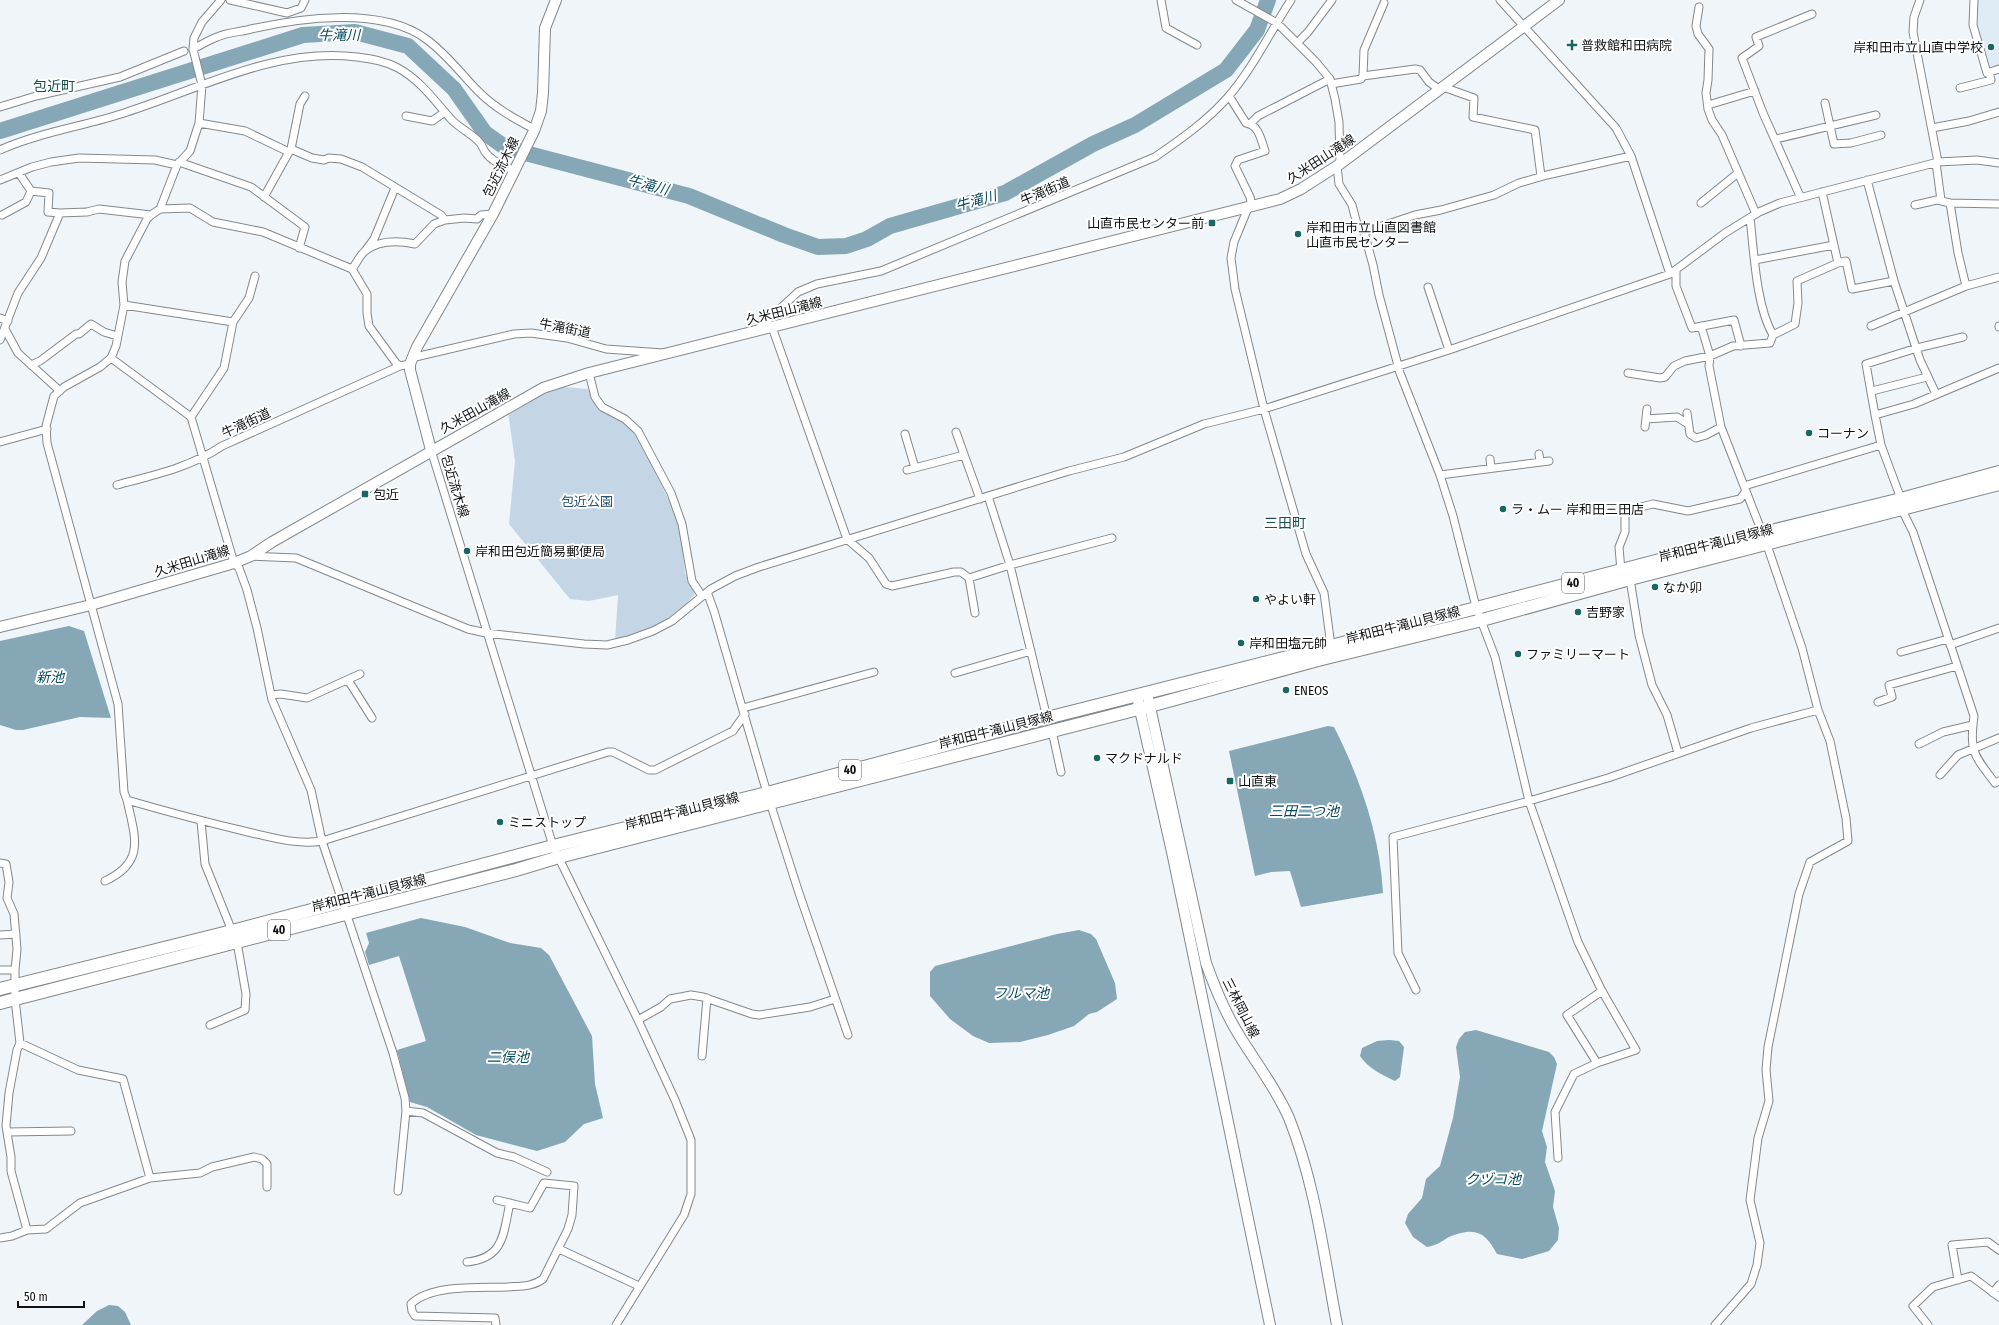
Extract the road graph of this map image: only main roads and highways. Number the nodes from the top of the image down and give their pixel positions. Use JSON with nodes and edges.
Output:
{"nodes":[{"id":1,"x":1999,"y":472,"type":"edge"},
{"id":2,"x":1999,"y":484,"type":"edge"},
{"id":3,"x":1901,"y":504,"type":"junction"},
{"id":4,"x":1144,"y":701,"type":"junction"},
{"id":5,"x":769,"y":798,"type":"junction"},
{"id":6,"x":344,"y":907,"type":"junction"},
{"id":7,"x":234,"y":936,"type":"junction"},
{"id":8,"x":0,"y":989,"type":"edge"},
{"id":9,"x":0,"y":1003,"type":"edge"}],
"edges":[{"from":1,"to":3,"type":"main road","name":"岸和田牛滝山貝塚線","number":"40"},
{"from":2,"to":3,"type":"main road","name":"岸和田牛滝山貝塚線","number":"40"},
{"from":3,"to":4,"type":"main road","name":"岸和田牛滝山貝塚線","number":"40"},
{"from":3,"to":4,"type":"main road","name":"岸和田牛滝山貝塚線","number":"40"},
{"from":4,"to":5,"type":"main road","name":"岸和田牛滝山貝塚線","number":"40"},
{"from":4,"to":5,"type":"main road","name":"岸和田牛滝山貝塚線","number":"40"},
{"from":5,"to":6,"type":"main road","name":"岸和田牛滝山貝塚線","number":"40"},
{"from":5,"to":6,"type":"main road","name":"岸和田牛滝山貝塚線","number":"40"},
{"from":6,"to":7,"type":"main road","name":"岸和田牛滝山貝塚線","number":"40"},
{"from":7,"to":8,"type":"main road","name":"岸和田牛滝山貝塚線","number":"40"},
{"from":7,"to":9,"type":"main road","name":"岸和田牛滝山貝塚線","number":"40"}]}
